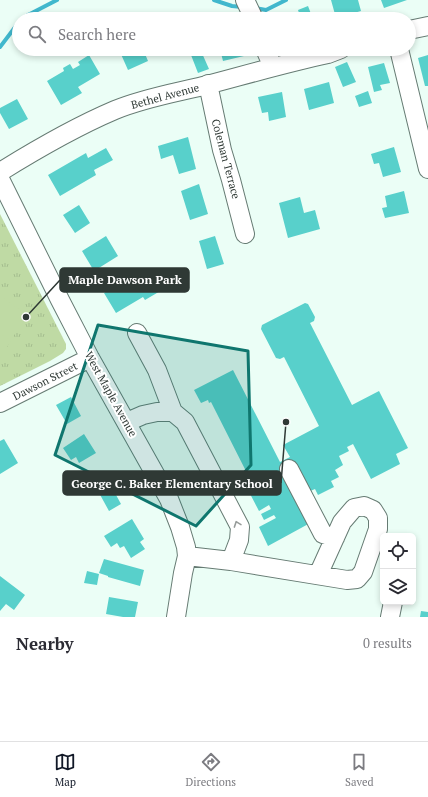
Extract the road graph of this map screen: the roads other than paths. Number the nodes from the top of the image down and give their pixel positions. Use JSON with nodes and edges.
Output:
{"nodes":[{"id":1,"x":245,"y":0,"type":"edge"},
{"id":2,"x":251,"y":12,"type":"edge"},
{"id":3,"x":428,"y":26,"type":"edge"},
{"id":4,"x":416,"y":29,"type":"edge"},
{"id":5,"x":268,"y":56,"type":"edge"},
{"id":6,"x":320,"y":56,"type":"edge"},
{"id":7,"x":401,"y":56,"type":"edge"},
{"id":8,"x":273,"y":67,"type":"junction"},
{"id":9,"x":208,"y":84,"type":"junction"},
{"id":10,"x":428,"y":169,"type":"edge"},
{"id":11,"x":0,"y":172,"type":"edge"},
{"id":12,"x":0,"y":179,"type":"edge"},
{"id":13,"x":245,"y":234,"type":"dead end"},
{"id":14,"x":137,"y":333,"type":"dead end"},
{"id":15,"x":90,"y":358,"type":"junction"},
{"id":16,"x":0,"y":404,"type":"edge"},
{"id":17,"x":173,"y":412,"type":"junction"},
{"id":18,"x":127,"y":422,"type":"junction"},
{"id":19,"x":289,"y":469,"type":"dead end"},
{"id":20,"x":334,"y":538,"type":"junction"},
{"id":21,"x":187,"y":556,"type":"junction"},
{"id":22,"x":231,"y":561,"type":"junction"},
{"id":23,"x":318,"y":575,"type":"junction"},
{"id":24,"x":392,"y":605,"type":"edge"},
{"id":25,"x":176,"y":617,"type":"edge"},
{"id":26,"x":390,"y":617,"type":"edge"}],
"edges":[{"from":1,"to":2,"type":"street"},
{"from":3,"to":4,"type":"street"},
{"from":5,"to":8,"type":"street"},
{"from":6,"to":8,"type":"street","name":"Bethel Avenue"},
{"from":7,"to":10,"type":"street"},
{"from":8,"to":9,"type":"street","name":"Bethel Avenue"},
{"from":9,"to":11,"type":"street","name":"Bethel Avenue"},
{"from":9,"to":13,"type":"street","name":"Coleman Terrace"},
{"from":12,"to":15,"type":"street","name":"West Maple Avenue"},
{"from":14,"to":17,"type":"street"},
{"from":15,"to":16,"type":"street","name":"Dawson Street"},
{"from":15,"to":18,"type":"street","name":"West Maple Avenue"},
{"from":17,"to":18,"type":"street"},
{"from":22,"to":17,"type":"street","one_way":true},
{"from":18,"to":21,"type":"street","name":"West Maple Avenue"},
{"from":19,"to":20,"type":"street"},
{"from":20,"to":23,"type":"street"},
{"from":20,"to":23,"type":"street"},
{"from":21,"to":22,"type":"street"},
{"from":21,"to":25,"type":"street","name":"West Maple Avenue"},
{"from":22,"to":23,"type":"street"},
{"from":24,"to":26,"type":"street"}]}
